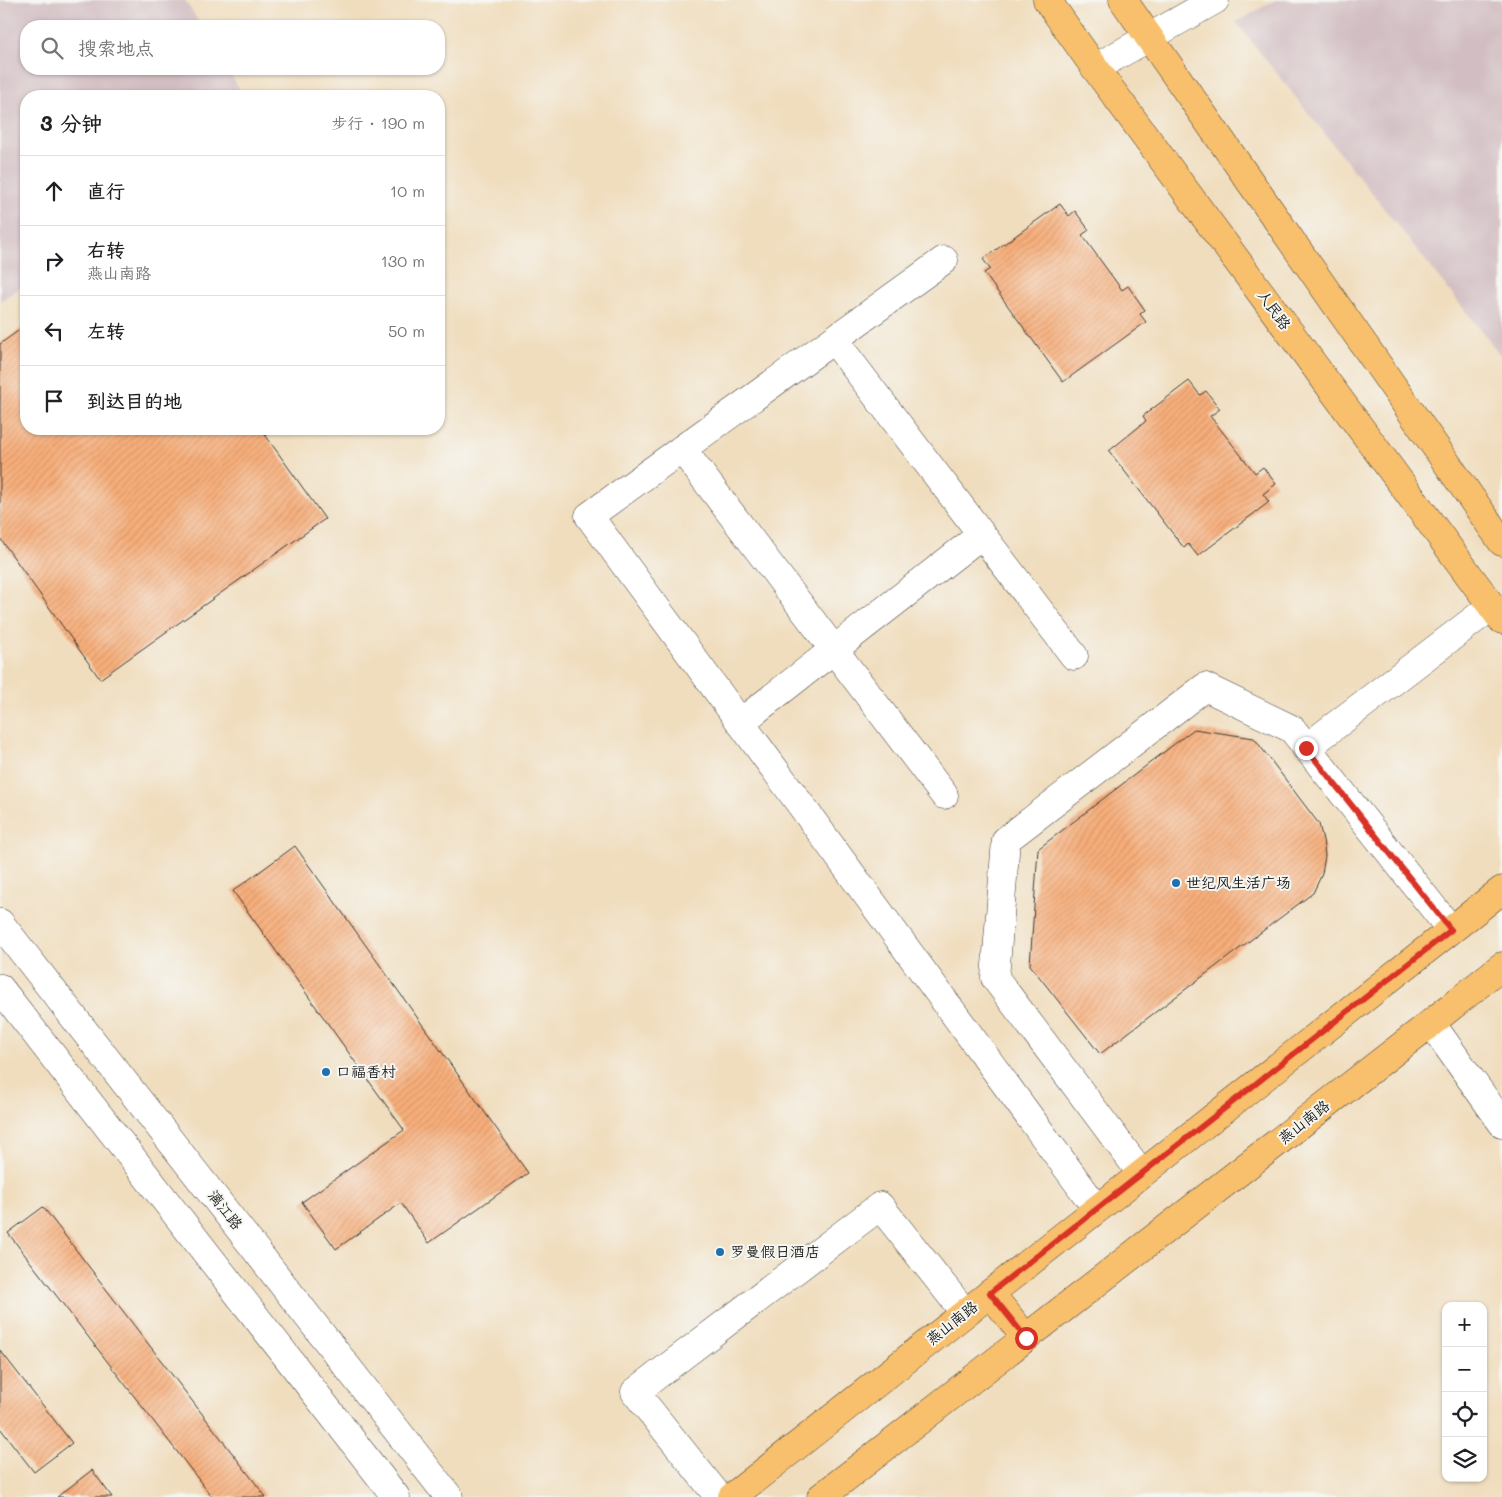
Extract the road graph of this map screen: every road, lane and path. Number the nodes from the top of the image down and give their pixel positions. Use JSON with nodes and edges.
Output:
{"nodes":[{"id":1,"x":1048,"y":0,"type":"edge"},
{"id":2,"x":1123,"y":0,"type":"edge"},
{"id":3,"x":1215,"y":0,"type":"edge"},
{"id":4,"x":1149,"y":37,"type":"junction"},
{"id":5,"x":1095,"y":68,"type":"junction"},
{"id":6,"x":944,"y":260,"type":"dead end"},
{"id":7,"x":834,"y":340,"type":"junction"},
{"id":8,"x":682,"y":448,"type":"junction"},
{"id":9,"x":982,"y":535,"type":"junction"},
{"id":10,"x":1502,"y":542,"type":"edge"},
{"id":11,"x":1497,"y":613,"type":"edge"},
{"id":12,"x":834,"y":650,"type":"junction"},
{"id":13,"x":1074,"y":656,"type":"dead end"},
{"id":14,"x":741,"y":722,"type":"junction"},
{"id":15,"x":1306,"y":748,"type":"junction"},
{"id":16,"x":944,"y":795,"type":"dead end"},
{"id":17,"x":1502,"y":890,"type":"edge"},
{"id":18,"x":0,"y":923,"type":"edge"},
{"id":19,"x":1451,"y":930,"type":"junction"},
{"id":20,"x":1502,"y":966,"type":"edge"},
{"id":21,"x":0,"y":988,"type":"edge"},
{"id":22,"x":1431,"y":1023,"type":"junction"},
{"id":23,"x":1502,"y":1123,"type":"edge"},
{"id":24,"x":1142,"y":1174,"type":"junction"},
{"id":25,"x":1097,"y":1209,"type":"junction"},
{"id":26,"x":990,"y":1293,"type":"junction"},
{"id":27,"x":965,"y":1313,"type":"junction"},
{"id":28,"x":1026,"y":1338,"type":"junction"},
{"id":29,"x":396,"y":1497,"type":"edge"},
{"id":30,"x":449,"y":1497,"type":"edge"},
{"id":31,"x":719,"y":1497,"type":"edge"},
{"id":32,"x":732,"y":1497,"type":"edge"},
{"id":33,"x":822,"y":1497,"type":"edge"}],
"edges":[{"from":1,"to":5,"type":"main road","name":"人民路"},
{"from":2,"to":4,"type":"main road"},
{"from":3,"to":4,"type":"street"},
{"from":4,"to":5,"type":"street"},
{"from":4,"to":10,"type":"main road"},
{"from":5,"to":11,"type":"main road","name":"人民路"},
{"from":6,"to":7,"type":"street"},
{"from":7,"to":8,"type":"street"},
{"from":7,"to":9,"type":"street"},
{"from":8,"to":12,"type":"street"},
{"from":8,"to":14,"type":"street"},
{"from":9,"to":12,"type":"street"},
{"from":9,"to":13,"type":"street"},
{"from":11,"to":15,"type":"street"},
{"from":12,"to":14,"type":"street"},
{"from":12,"to":16,"type":"street"},
{"from":14,"to":25,"type":"street"},
{"from":15,"to":19,"type":"street"},
{"from":15,"to":24,"type":"street"},
{"from":17,"to":19,"type":"main road","name":"燕山南路"},
{"from":18,"to":30,"type":"street","name":"漓江路"},
{"from":19,"to":24,"type":"main road","name":"燕山南路"},
{"from":20,"to":22,"type":"main road","name":"燕山南路"},
{"from":21,"to":29,"type":"street"},
{"from":22,"to":23,"type":"street"},
{"from":22,"to":28,"type":"main road","name":"燕山南路"},
{"from":24,"to":25,"type":"main road","name":"燕山南路"},
{"from":25,"to":26,"type":"main road","name":"燕山南路"},
{"from":26,"to":27,"type":"main road","name":"燕山南路"},
{"from":26,"to":28,"type":"main road"},
{"from":27,"to":31,"type":"street"},
{"from":27,"to":32,"type":"main road","name":"燕山南路"},
{"from":28,"to":33,"type":"main road","name":"燕山南路"}]}
